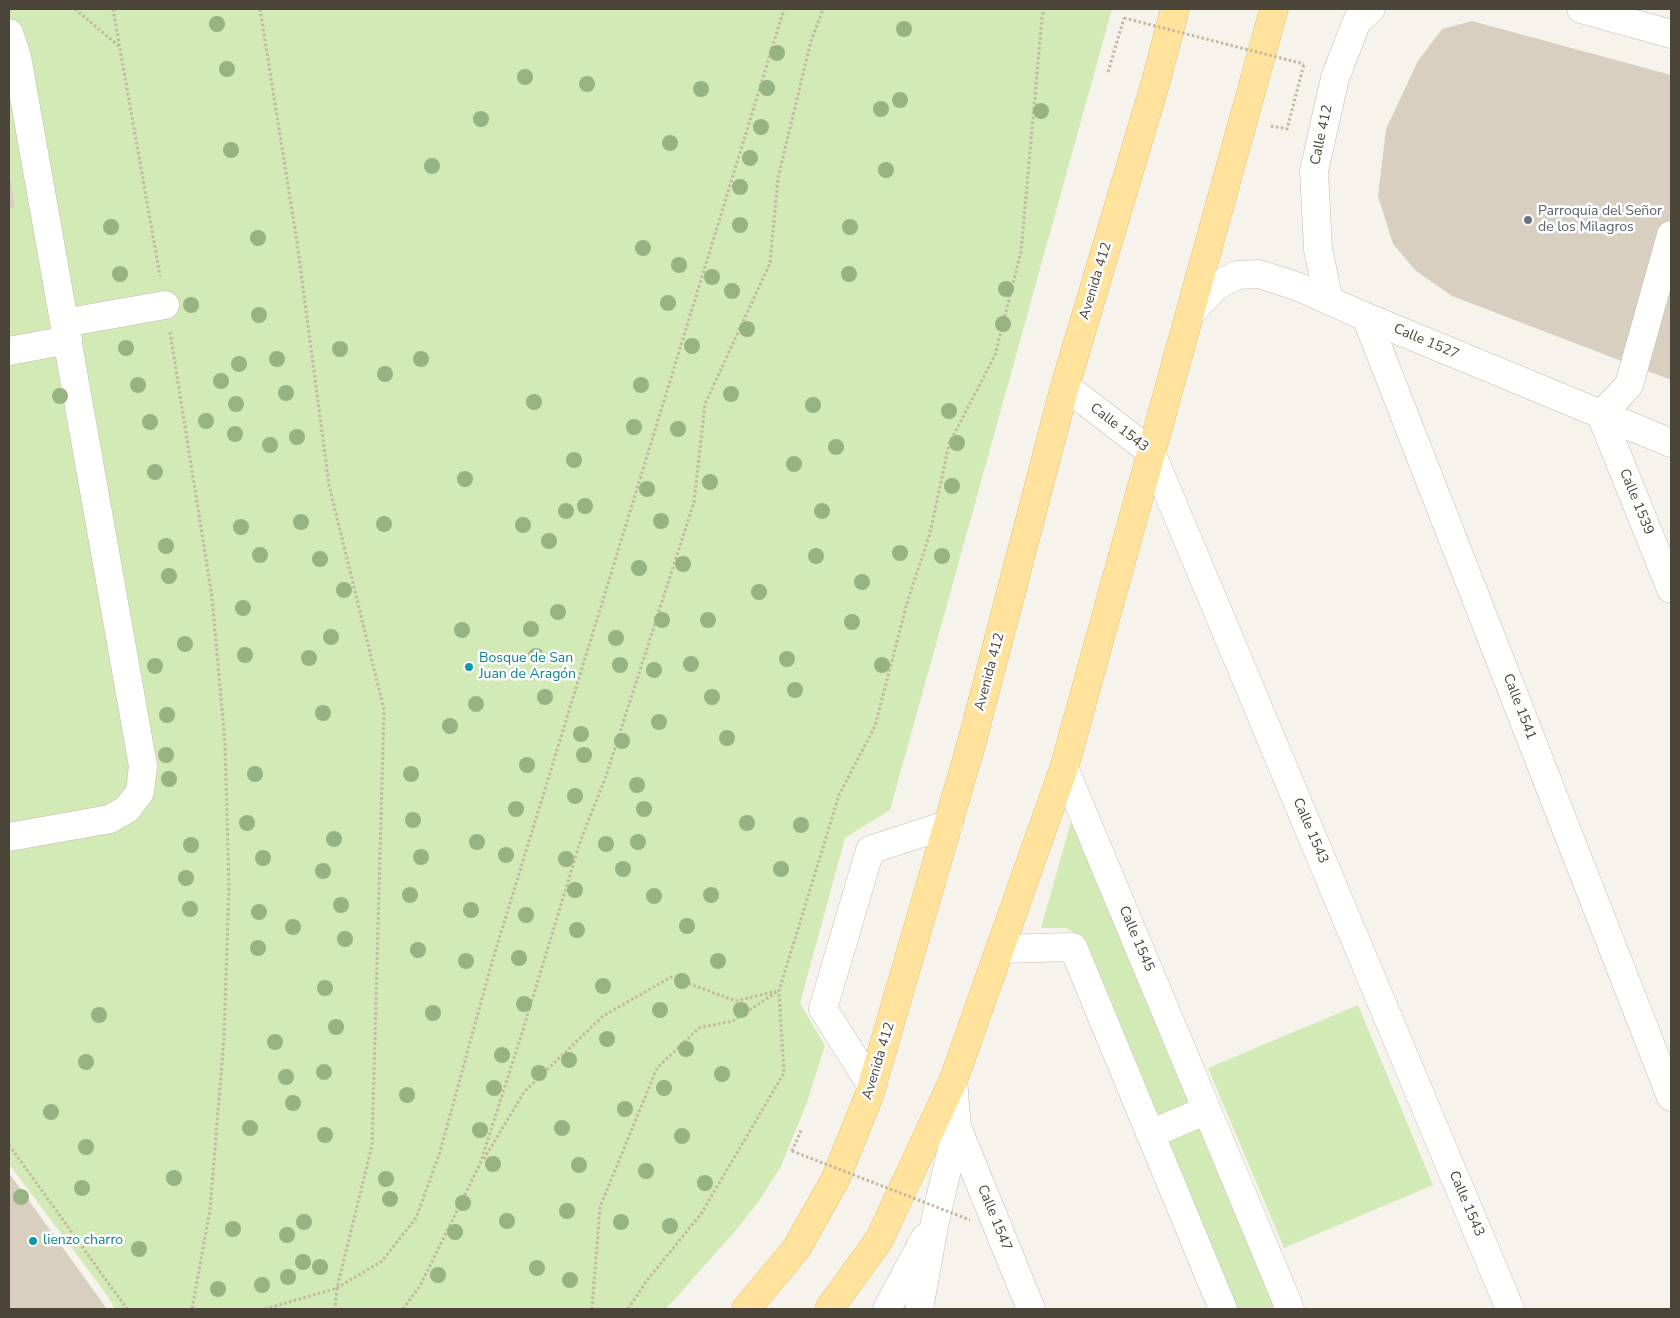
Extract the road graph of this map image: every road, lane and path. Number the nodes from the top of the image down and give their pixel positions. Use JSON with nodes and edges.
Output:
{"nodes":[{"id":1,"x":75,"y":9,"type":"edge"},
{"id":2,"x":113,"y":9,"type":"edge"},
{"id":3,"x":260,"y":9,"type":"edge"},
{"id":4,"x":784,"y":9,"type":"edge"},
{"id":5,"x":823,"y":9,"type":"edge"},
{"id":6,"x":1044,"y":9,"type":"edge"},
{"id":7,"x":1274,"y":9,"type":"edge"},
{"id":8,"x":1371,"y":9,"type":"edge"},
{"id":9,"x":1581,"y":9,"type":"edge"},
{"id":10,"x":1173,"y":11,"type":"edge"},
{"id":11,"x":9,"y":33,"type":"edge"},
{"id":12,"x":1671,"y":34,"type":"edge"},
{"id":13,"x":120,"y":47,"type":"junction"},
{"id":14,"x":1108,"y":72,"type":"dead end"},
{"id":15,"x":1287,"y":130,"type":"dead end"},
{"id":16,"x":1671,"y":235,"type":"edge"},
{"id":17,"x":1329,"y":301,"type":"junction"},
{"id":18,"x":165,"y":305,"type":"junction"},
{"id":19,"x":1190,"y":314,"type":"junction"},
{"id":20,"x":1366,"y":317,"type":"junction"},
{"id":21,"x":66,"y":332,"type":"junction"},
{"id":22,"x":9,"y":351,"type":"edge"},
{"id":23,"x":1065,"y":386,"type":"junction"},
{"id":24,"x":1601,"y":415,"type":"junction"},
{"id":25,"x":1671,"y":443,"type":"edge"},
{"id":26,"x":1151,"y":452,"type":"junction"},
{"id":27,"x":1671,"y":589,"type":"edge"},
{"id":28,"x":1064,"y":768,"type":"junction"},
{"id":29,"x":949,"y":824,"type":"junction"},
{"id":30,"x":9,"y":837,"type":"edge"},
{"id":31,"x":1000,"y":949,"type":"junction"},
{"id":32,"x":779,"y":991,"type":"junction"},
{"id":33,"x":953,"y":1081,"type":"junction"},
{"id":34,"x":872,"y":1086,"type":"junction"},
{"id":35,"x":1671,"y":1098,"type":"edge"},
{"id":36,"x":1207,"y":1110,"type":"junction"},
{"id":37,"x":802,"y":1128,"type":"dead end"},
{"id":38,"x":957,"y":1128,"type":"junction"},
{"id":39,"x":1150,"y":1134,"type":"junction"},
{"id":40,"x":9,"y":1145,"type":"edge"},
{"id":41,"x":480,"y":1164,"type":"junction"},
{"id":42,"x":970,"y":1220,"type":"dead end"},
{"id":43,"x":935,"y":1222,"type":"junction"},
{"id":44,"x":337,"y":1288,"type":"junction"},
{"id":45,"x":127,"y":1309,"type":"edge"},
{"id":46,"x":192,"y":1309,"type":"edge"},
{"id":47,"x":264,"y":1309,"type":"edge"},
{"id":48,"x":335,"y":1309,"type":"edge"},
{"id":49,"x":403,"y":1309,"type":"edge"},
{"id":50,"x":592,"y":1309,"type":"edge"},
{"id":51,"x":628,"y":1309,"type":"edge"},
{"id":52,"x":746,"y":1309,"type":"edge"},
{"id":53,"x":829,"y":1309,"type":"edge"},
{"id":54,"x":887,"y":1309,"type":"edge"},
{"id":55,"x":919,"y":1309,"type":"edge"},
{"id":56,"x":1031,"y":1309,"type":"edge"},
{"id":57,"x":1223,"y":1309,"type":"edge"},
{"id":58,"x":1290,"y":1309,"type":"edge"},
{"id":59,"x":1510,"y":1309,"type":"edge"}],
"edges":[{"from":1,"to":13,"type":"path"},
{"from":2,"to":13,"type":"path"},
{"from":3,"to":44,"type":"path"},
{"from":4,"to":44,"type":"path"},
{"from":5,"to":41,"type":"path"},
{"from":6,"to":32,"type":"path"},
{"from":7,"to":19,"type":"main road"},
{"from":8,"to":17,"type":"street","name":"Calle 412"},
{"from":9,"to":12,"type":"street"},
{"from":10,"to":23,"type":"main road","name":"Avenida 412"},
{"from":11,"to":21,"type":"street"},
{"from":13,"to":18,"type":"path"},
{"from":14,"to":15,"type":"path","bridge":true},
{"from":16,"to":24,"type":"street"},
{"from":17,"to":19,"type":"street","name":"Calle 1527"},
{"from":17,"to":20,"type":"street","name":"Calle 1527"},
{"from":18,"to":21,"type":"street"},
{"from":18,"to":46,"type":"path"},
{"from":19,"to":26,"type":"main road"},
{"from":20,"to":24,"type":"street","name":"Calle 1527"},
{"from":20,"to":35,"type":"street","name":"Calle 1541"},
{"from":21,"to":22,"type":"street"},
{"from":21,"to":30,"type":"street"},
{"from":23,"to":26,"type":"street","name":"Calle 1543"},
{"from":23,"to":29,"type":"main road","name":"Avenida 412"},
{"from":24,"to":25,"type":"street","name":"Calle 1527"},
{"from":24,"to":27,"type":"street","name":"Calle 1539"},
{"from":26,"to":28,"type":"main road"},
{"from":26,"to":59,"type":"street","name":"Calle 1543"},
{"from":28,"to":31,"type":"main road"},
{"from":28,"to":36,"type":"street","name":"Calle 1545"},
{"from":29,"to":34,"type":"main road","name":"Avenida 412"},
{"from":29,"to":34,"type":"street"},
{"from":31,"to":33,"type":"main road"},
{"from":31,"to":39,"type":"street"},
{"from":32,"to":41,"type":"path"},
{"from":32,"to":50,"type":"path"},
{"from":32,"to":51,"type":"path"},
{"from":33,"to":38,"type":"street"},
{"from":33,"to":53,"type":"main road"},
{"from":34,"to":52,"type":"main road","name":"Avenida 412"},
{"from":36,"to":39,"type":"street"},
{"from":36,"to":58,"type":"street","name":"Calle 1545"},
{"from":37,"to":42,"type":"path","bridge":true},
{"from":38,"to":43,"type":"street"},
{"from":38,"to":56,"type":"street","name":"Calle 1547"},
{"from":39,"to":57,"type":"street"},
{"from":40,"to":45,"type":"path"},
{"from":41,"to":49,"type":"path"},
{"from":43,"to":54,"type":"street"},
{"from":43,"to":55,"type":"street"},
{"from":44,"to":47,"type":"path"},
{"from":44,"to":48,"type":"path"}]}
